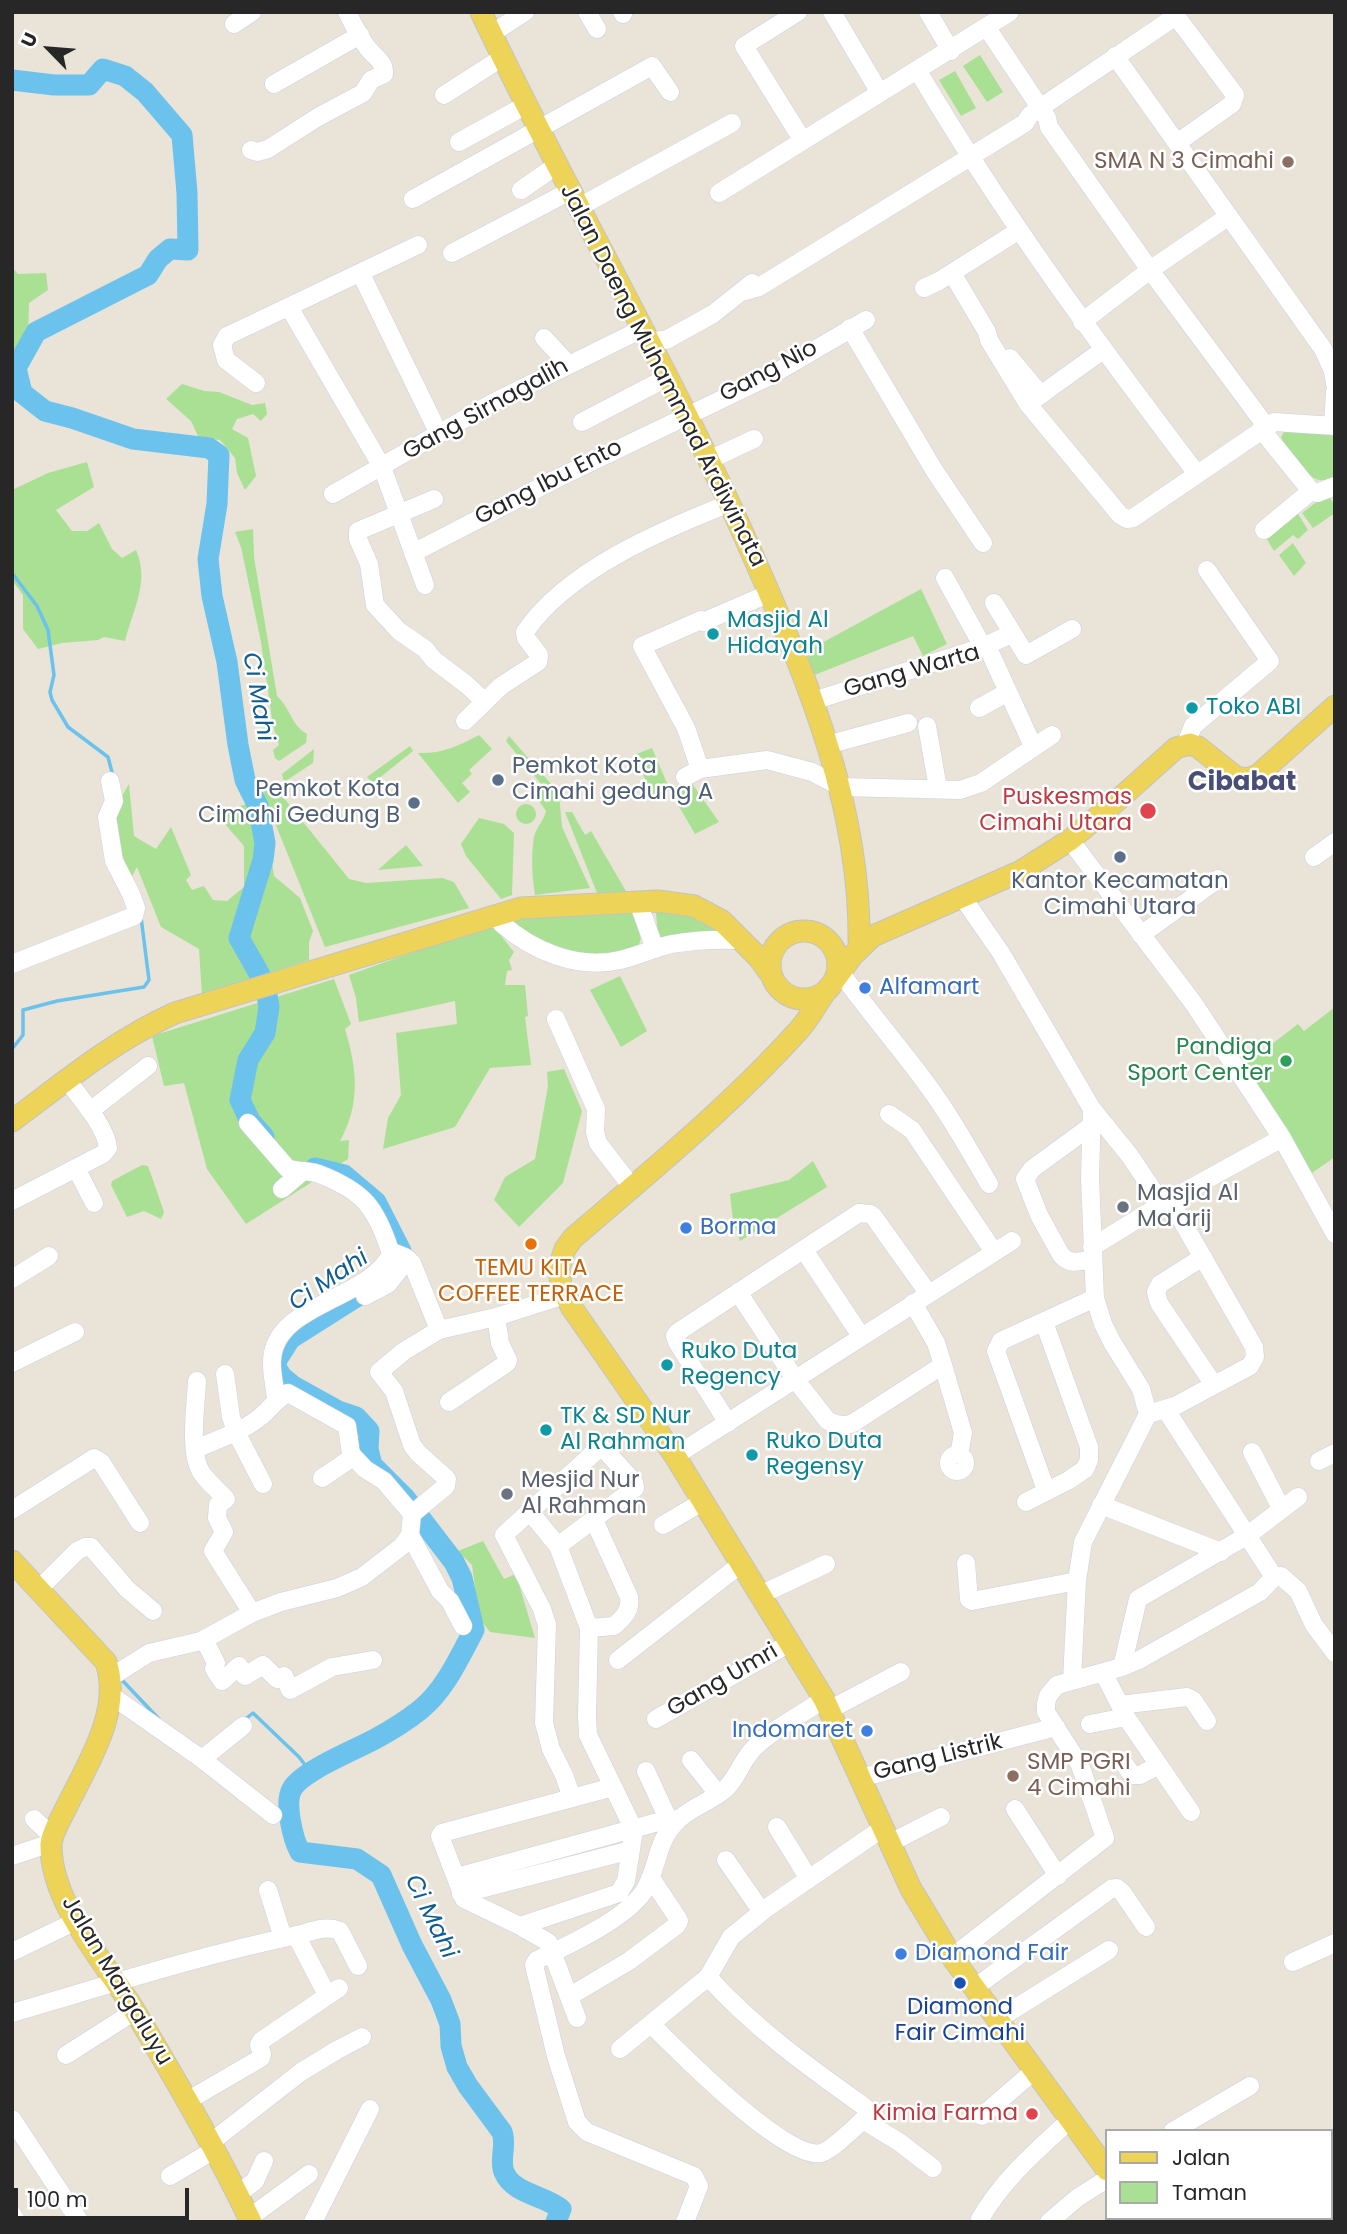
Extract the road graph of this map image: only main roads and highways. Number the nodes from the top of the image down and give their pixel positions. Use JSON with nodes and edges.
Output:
{"nodes":[{"id":1,"x":481,"y":12,"type":"edge"},
{"id":2,"x":1335,"y":706,"type":"edge"},
{"id":3,"x":799,"y":933,"type":"junction"},
{"id":4,"x":859,"y":939,"type":"junction"},
{"id":5,"x":741,"y":940,"type":"junction"},
{"id":6,"x":774,"y":981,"type":"junction"},
{"id":7,"x":834,"y":981,"type":"junction"},
{"id":8,"x":800,"y":1029,"type":"junction"},
{"id":9,"x":12,"y":1121,"type":"edge"},
{"id":10,"x":12,"y":1561,"type":"edge"},
{"id":11,"x":1106,"y":2169,"type":"edge"},
{"id":12,"x":250,"y":2220,"type":"edge"}],
"edges":[{"from":1,"to":4,"type":"main road","name":"Jalan Daeng Muhammad Ardiwinata"},
{"from":2,"to":4,"type":"main road"},
{"from":3,"to":4,"type":"main road"},
{"from":3,"to":5,"type":"main road"},
{"from":3,"to":6,"type":"main road"},
{"from":3,"to":7,"type":"main road"},
{"from":4,"to":7,"type":"main road"},
{"from":5,"to":6,"type":"main road"},
{"from":5,"to":9,"type":"main road"},
{"from":6,"to":7,"type":"main road"},
{"from":6,"to":8,"type":"main road"},
{"from":7,"to":8,"type":"main road"},
{"from":8,"to":11,"type":"main road"},
{"from":10,"to":12,"type":"main road","name":"Jalan Margaluyu"}]}
